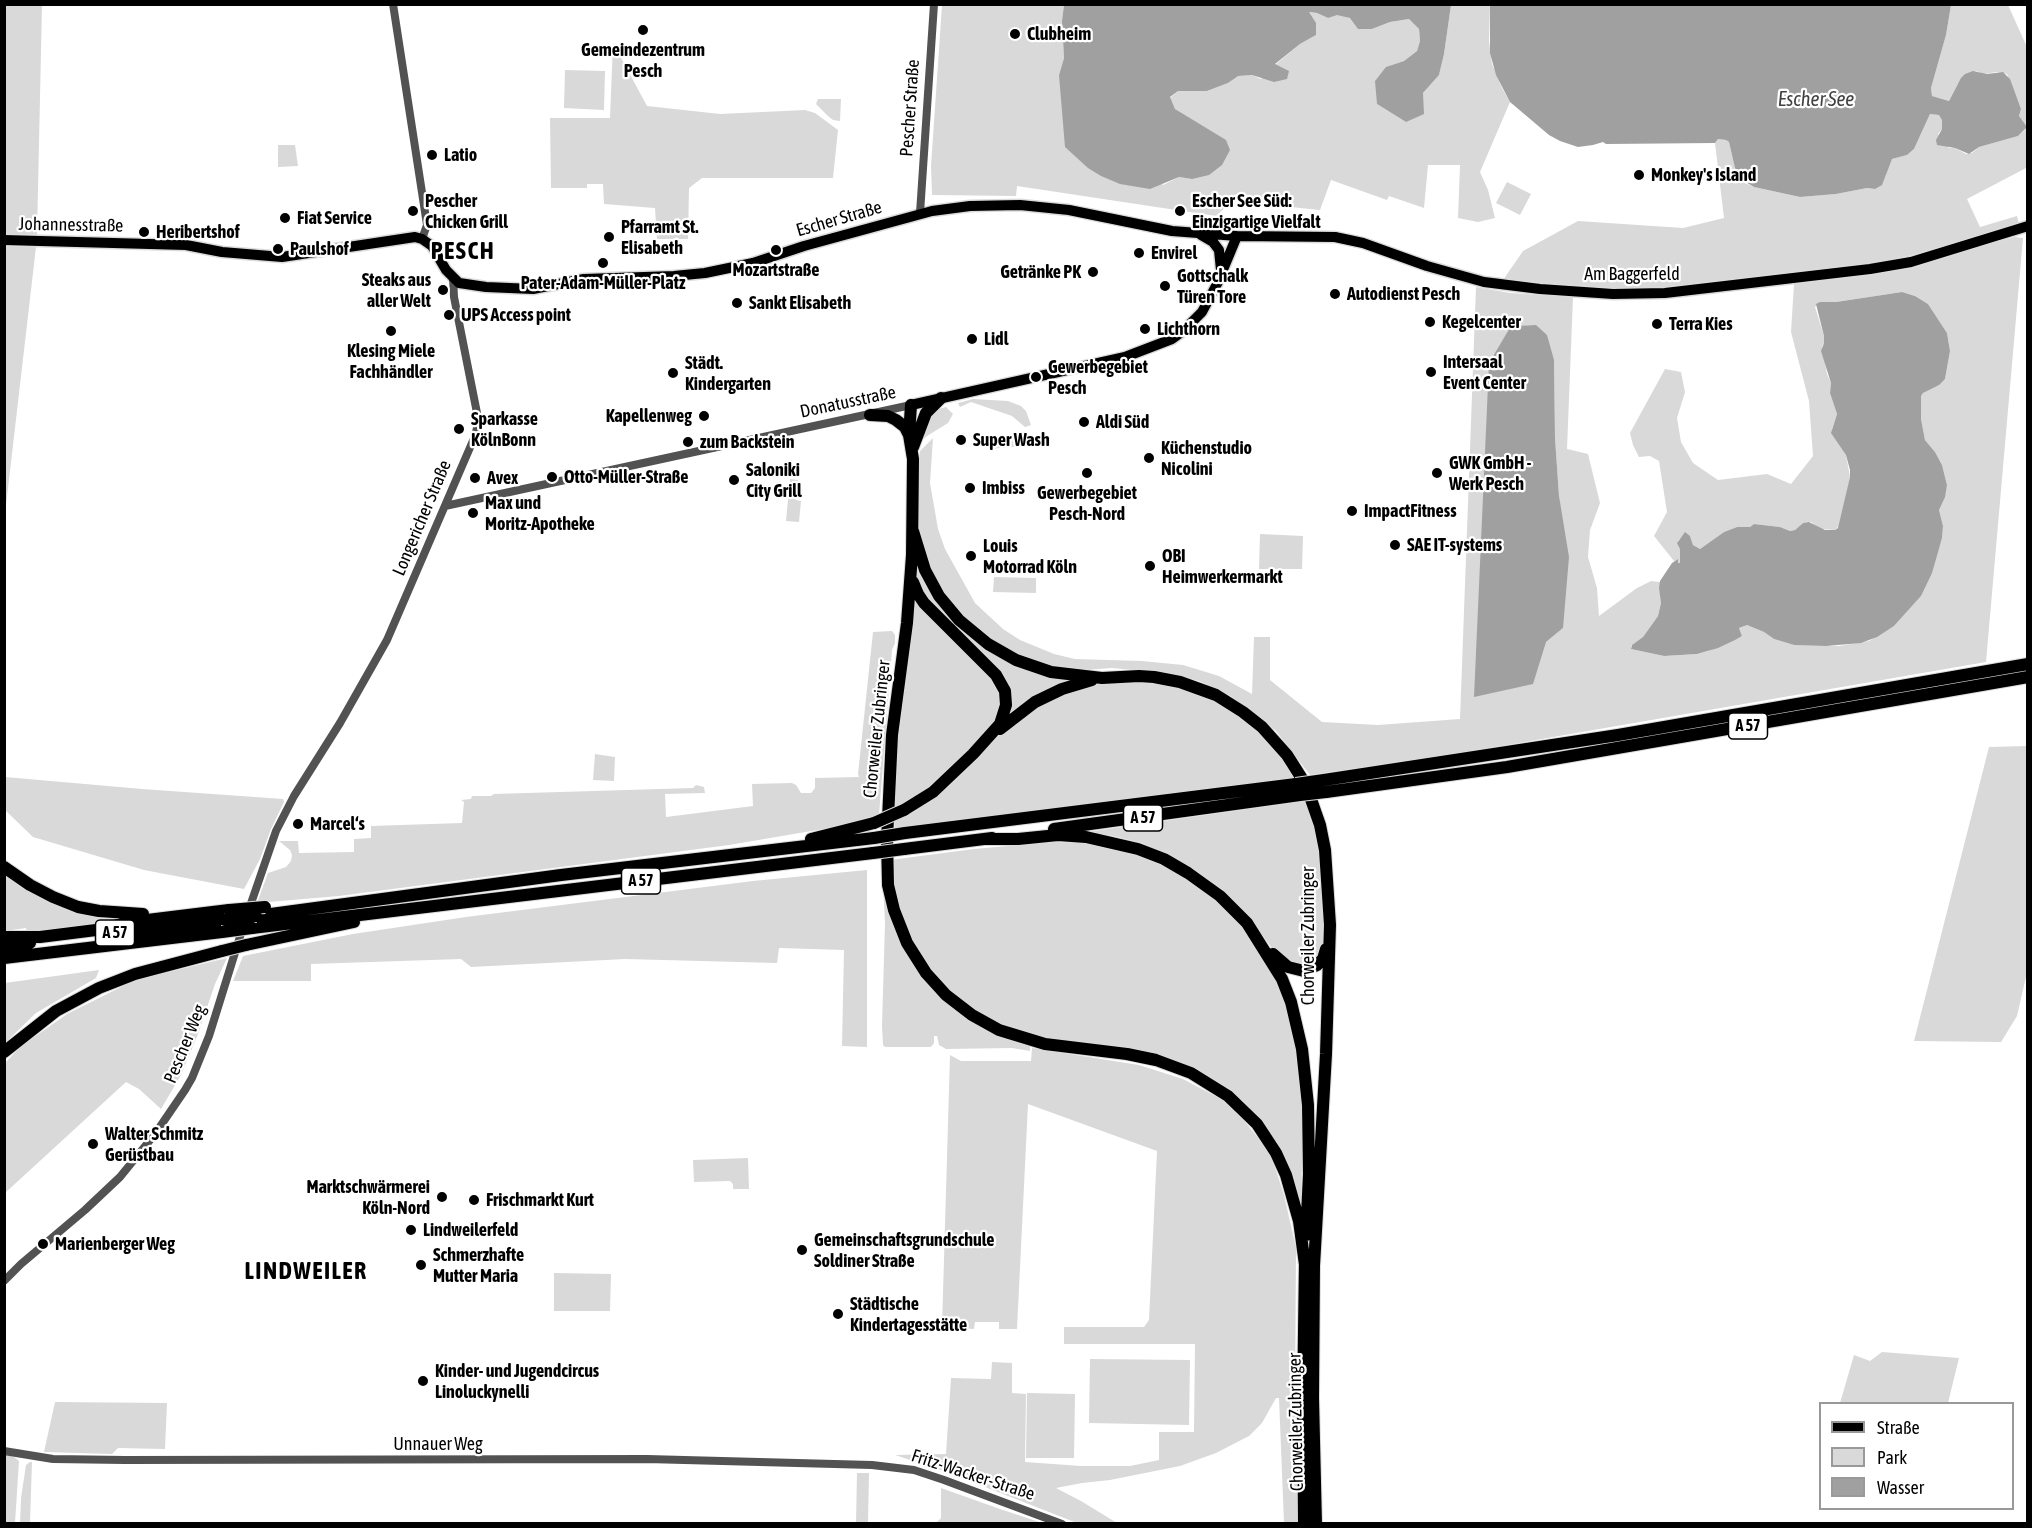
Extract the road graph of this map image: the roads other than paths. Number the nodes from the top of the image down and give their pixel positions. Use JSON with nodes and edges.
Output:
{"nodes":[{"id":1,"x":393,"y":4,"type":"edge"},
{"id":2,"x":934,"y":4,"type":"edge"},
{"id":3,"x":920,"y":213,"type":"junction"},
{"id":4,"x":2028,"y":226,"type":"edge"},
{"id":5,"x":1197,"y":233,"type":"junction"},
{"id":6,"x":1237,"y":236,"type":"junction"},
{"id":7,"x":422,"y":239,"type":"junction"},
{"id":8,"x":4,"y":240,"type":"edge"},
{"id":9,"x":1221,"y":273,"type":"junction"},
{"id":10,"x":453,"y":278,"type":"junction"},
{"id":11,"x":941,"y":398,"type":"junction"},
{"id":12,"x":911,"y":405,"type":"junction"},
{"id":13,"x":870,"y":415,"type":"junction"},
{"id":14,"x":909,"y":435,"type":"junction"},
{"id":15,"x":912,"y":448,"type":"junction"},
{"id":16,"x":446,"y":506,"type":"junction"},
{"id":17,"x":913,"y":531,"type":"junction"},
{"id":18,"x":911,"y":575,"type":"junction"},
{"id":19,"x":2028,"y":664,"type":"edge"},
{"id":20,"x":2028,"y":677,"type":"edge"},
{"id":21,"x":1102,"y":678,"type":"junction"},
{"id":22,"x":973,"y":754,"type":"junction"},
{"id":23,"x":1325,"y":786,"type":"junction"},
{"id":24,"x":1298,"y":790,"type":"junction"},
{"id":25,"x":294,"y":796,"type":"joint"},
{"id":26,"x":985,"y":838,"type":"junction"},
{"id":27,"x":743,"y":854,"type":"junction"},
{"id":28,"x":4,"y":867,"type":"edge"},
{"id":29,"x":332,"y":906,"type":"junction"},
{"id":30,"x":409,"y":909,"type":"junction"},
{"id":31,"x":187,"y":915,"type":"junction"},
{"id":32,"x":225,"y":921,"type":"junction"},
{"id":33,"x":254,"y":922,"type":"junction"},
{"id":34,"x":1330,"y":925,"type":"junction"},
{"id":35,"x":4,"y":937,"type":"edge"},
{"id":36,"x":1258,"y":938,"type":"junction"},
{"id":37,"x":4,"y":947,"type":"edge"},
{"id":38,"x":60,"y":952,"type":"junction"},
{"id":39,"x":4,"y":958,"type":"edge"},
{"id":40,"x":4,"y":965,"type":"edge"},
{"id":41,"x":4,"y":1052,"type":"edge"},
{"id":42,"x":1305,"y":1265,"type":"junction"},
{"id":43,"x":4,"y":1281,"type":"edge"},
{"id":44,"x":4,"y":1451,"type":"edge"},
{"id":45,"x":872,"y":1465,"type":"joint"},
{"id":46,"x":1062,"y":1524,"type":"edge"},
{"id":47,"x":1304,"y":1524,"type":"edge"},
{"id":48,"x":1316,"y":1524,"type":"edge"}],
"edges":[{"from":1,"to":7,"type":"street"},
{"from":2,"to":3,"type":"street","name":"Pescher Straße"},
{"from":3,"to":5,"type":"main road","name":"Escher Straße"},
{"from":3,"to":10,"type":"main road","name":"Escher Straße"},
{"from":4,"to":6,"type":"main road","name":"Am Baggerfeld"},
{"from":5,"to":6,"type":"main road","name":"Escher Straße"},
{"from":5,"to":9,"type":"main road"},
{"from":6,"to":9,"type":"main road","name":"Donatusstraße"},
{"from":7,"to":8,"type":"main road","name":"Johannesstraße"},
{"from":7,"to":10,"type":"main road","name":"Longericher Straße"},
{"from":9,"to":11,"type":"main road","name":"Donatusstraße"},
{"from":10,"to":16,"type":"street","name":"Longericher Straße"},
{"from":11,"to":12,"type":"main road","name":"Donatusstraße"},
{"from":11,"to":15,"type":"highway"},
{"from":12,"to":13,"type":"street","name":"Donatusstraße"},
{"from":12,"to":14,"type":"highway","name":"Chorweiler Zubringer"},
{"from":12,"to":15,"type":"highway"},
{"from":13,"to":14,"type":"highway"},
{"from":13,"to":16,"type":"street","name":"Donatusstraße"},
{"from":14,"to":15,"type":"highway","name":"Chorweiler Zubringer"},
{"from":15,"to":17,"type":"highway","name":"Chorweiler Zubringer"},
{"from":16,"to":25,"type":"street","name":"Longericher Straße"},
{"from":17,"to":18,"type":"highway","name":"Chorweiler Zubringer"},
{"from":17,"to":21,"type":"highway","name":"Chorweiler Zubringer"},
{"from":18,"to":22,"type":"highway"},
{"from":18,"to":42,"type":"highway","name":"Chorweiler Zubringer"},
{"from":19,"to":23,"type":"highway","number":"A 57"},
{"from":20,"to":23,"type":"highway","number":"A 57"},
{"from":21,"to":22,"type":"highway"},
{"from":21,"to":34,"type":"highway","name":"Chorweiler Zubringer"},
{"from":22,"to":27,"type":"highway","bridge":true},
{"from":23,"to":24,"type":"highway","number":"A 57","bridge":true},
{"from":24,"to":26,"type":"highway","number":"A 57"},
{"from":24,"to":27,"type":"highway","number":"A 57","bridge":true},
{"from":25,"to":43,"type":"street","name":"Pescher Weg"},
{"from":26,"to":30,"type":"highway","number":"A 57","bridge":true},
{"from":26,"to":36,"type":"highway"},
{"from":27,"to":29,"type":"highway","number":"A 57"},
{"from":28,"to":31,"type":"highway"},
{"from":29,"to":32,"type":"highway","bridge":true},
{"from":29,"to":33,"type":"highway","number":"A 57"},
{"from":30,"to":33,"type":"highway","number":"A 57"},
{"from":30,"to":41,"type":"highway","bridge":true},
{"from":31,"to":32,"type":"highway"},
{"from":31,"to":35,"type":"highway"},
{"from":32,"to":33,"type":"highway","number":"A 57","bridge":true},
{"from":32,"to":37,"type":"highway","number":"A 57"},
{"from":32,"to":38,"type":"highway","number":"A 57"},
{"from":34,"to":36,"type":"highway"},
{"from":34,"to":48,"type":"highway","name":"Chorweiler Zubringer"},
{"from":36,"to":42,"type":"highway","name":"Chorweiler Zubringer"},
{"from":38,"to":39,"type":"highway","number":"A 57"},
{"from":38,"to":40,"type":"highway"},
{"from":42,"to":47,"type":"highway","name":"Chorweiler Zubringer"},
{"from":44,"to":45,"type":"street","name":"Unnauer Weg"},
{"from":45,"to":46,"type":"street","name":"Fritz-Wacker-Straße"}]}
